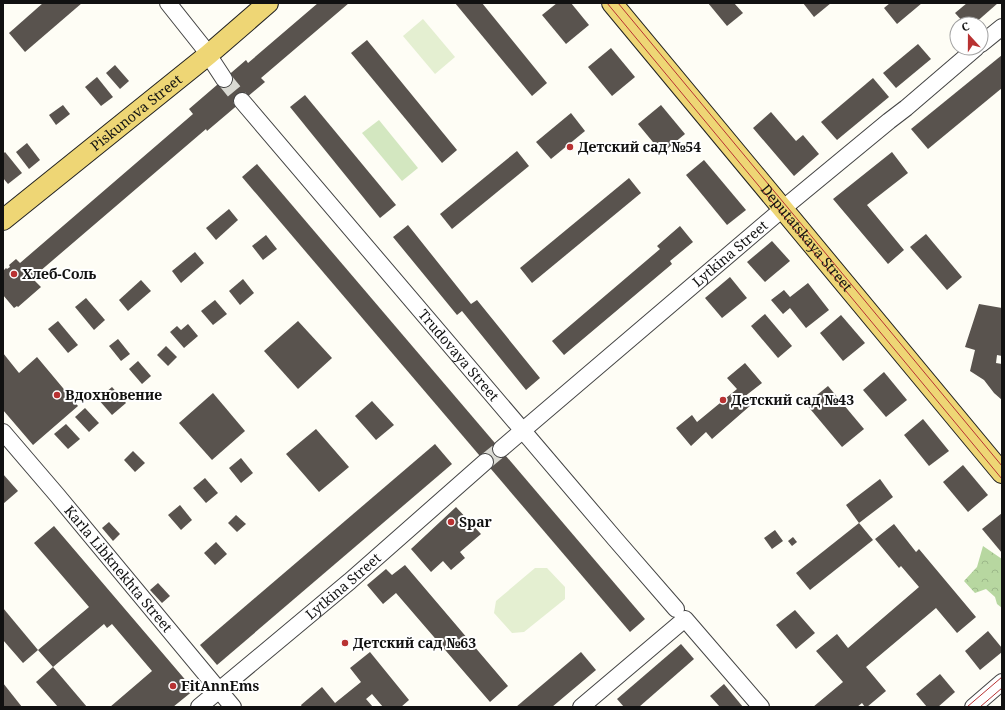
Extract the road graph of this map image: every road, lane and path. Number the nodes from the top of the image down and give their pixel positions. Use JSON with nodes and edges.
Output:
{"nodes":[{"id":1,"x":168,"y":3,"type":"edge"},
{"id":2,"x":268,"y":3,"type":"edge"},
{"id":3,"x":612,"y":3,"type":"edge"},
{"id":4,"x":1002,"y":26,"type":"edge"},
{"id":5,"x":989,"y":37,"type":"edge"},
{"id":6,"x":208,"y":55,"type":"junction"},
{"id":7,"x":967,"y":56,"type":"edge"},
{"id":8,"x":224,"y":79,"type":"tunnel mouth"},
{"id":9,"x":242,"y":101,"type":"tunnel mouth"},
{"id":10,"x":782,"y":209,"type":"junction"},
{"id":11,"x":3,"y":220,"type":"edge"},
{"id":12,"x":522,"y":431,"type":"junction"},
{"id":13,"x":3,"y":432,"type":"edge"},
{"id":14,"x":501,"y":449,"type":"tunnel mouth"},
{"id":15,"x":485,"y":462,"type":"tunnel mouth"},
{"id":16,"x":1002,"y":473,"type":"edge"},
{"id":17,"x":681,"y":614,"type":"junction"},
{"id":18,"x":1002,"y":682,"type":"edge"},
{"id":19,"x":219,"y":691,"type":"junction"},
{"id":20,"x":199,"y":707,"type":"edge"},
{"id":21,"x":233,"y":707,"type":"edge"},
{"id":22,"x":582,"y":707,"type":"edge"},
{"id":23,"x":761,"y":707,"type":"edge"},
{"id":24,"x":973,"y":707,"type":"edge"}],
"edges":[{"from":1,"to":6,"type":"street"},
{"from":2,"to":6,"type":"main road","name":"Piskunova Street"},
{"from":3,"to":10,"type":"main road","name":"Deputatskaya Street"},
{"from":4,"to":5,"type":"street"},
{"from":6,"to":8,"type":"street"},
{"from":6,"to":11,"type":"main road","name":"Piskunova Street"},
{"from":7,"to":10,"type":"street","name":"Lytkina Street"},
{"from":9,"to":12,"type":"street","name":"Trudovaya Street"},
{"from":10,"to":12,"type":"street","name":"Lytkina Street"},
{"from":10,"to":16,"type":"main road","name":"Deputatskaya Street"},
{"from":12,"to":14,"type":"street","name":"Lytkina Street"},
{"from":12,"to":17,"type":"street","name":"Trudovaya Street"},
{"from":13,"to":19,"type":"street","name":"Karla Libknekhta Street"},
{"from":15,"to":19,"type":"street","name":"Lytkina Street"},
{"from":17,"to":22,"type":"street"},
{"from":17,"to":23,"type":"street","name":"Trudovaya Street"},
{"from":18,"to":24,"type":"street"},
{"from":19,"to":20,"type":"street","name":"Lytkina Street"},
{"from":19,"to":21,"type":"street","name":"Karla Libknekhta Street"}]}
